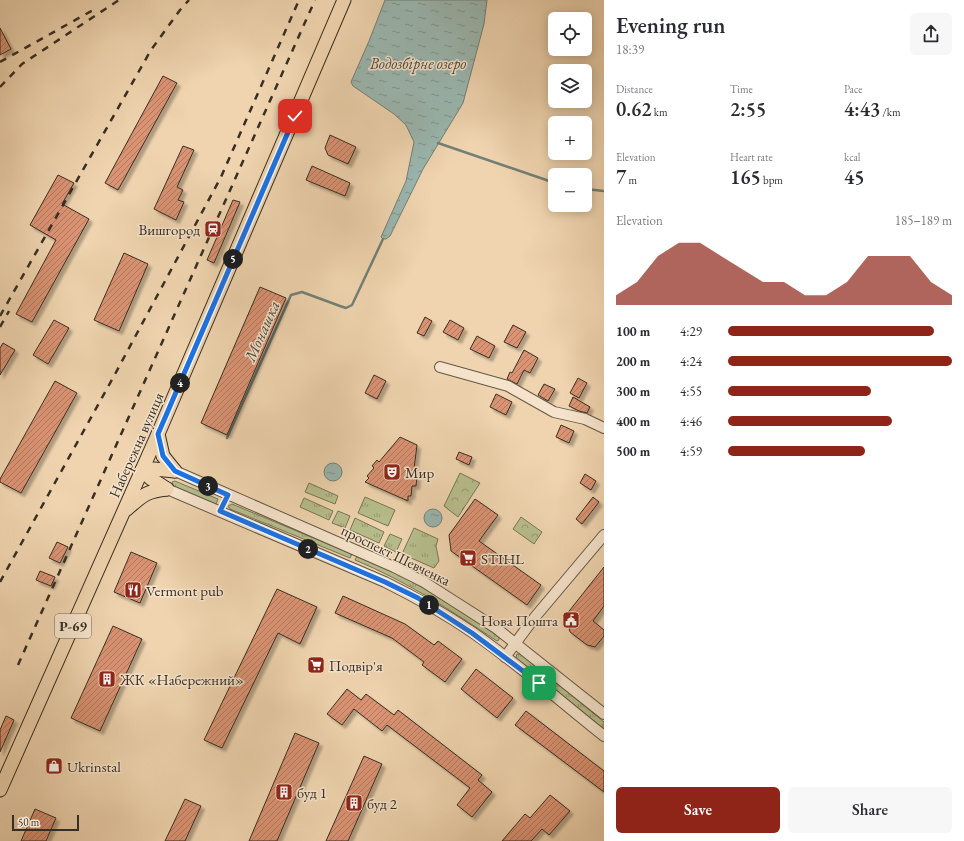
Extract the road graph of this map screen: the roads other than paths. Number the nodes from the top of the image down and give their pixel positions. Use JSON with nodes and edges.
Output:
{"nodes":[{"id":1,"x":344,"y":0,"type":"edge"},
{"id":2,"x":440,"y":367,"type":"dead end"},
{"id":3,"x":604,"y":428,"type":"edge"},
{"id":4,"x":158,"y":434,"type":"junction"},
{"id":5,"x":142,"y":470,"type":"junction"},
{"id":6,"x":175,"y":471,"type":"junction"},
{"id":7,"x":167,"y":489,"type":"junction"},
{"id":8,"x":228,"y":495,"type":"junction"},
{"id":9,"x":220,"y":511,"type":"junction"},
{"id":10,"x":124,"y":512,"type":"junction"},
{"id":11,"x":604,"y":535,"type":"edge"},
{"id":12,"x":515,"y":643,"type":"junction"},
{"id":13,"x":505,"y":657,"type":"junction"},
{"id":14,"x":604,"y":714,"type":"edge"},
{"id":15,"x":604,"y":736,"type":"edge"},
{"id":16,"x":0,"y":790,"type":"edge"}],
"edges":[{"from":1,"to":4,"type":"main road","name":"Набережна вулиця","number":"Р-69"},
{"from":2,"to":3,"type":"street"},
{"from":4,"to":5,"type":"main road","name":"Набережна вулиця","number":"Р-69"},
{"from":4,"to":6,"type":"main road"},
{"from":5,"to":6,"type":"main road"},
{"from":5,"to":7,"type":"main road"},
{"from":5,"to":10,"type":"main road","name":"Набережна вулиця","number":"Р-69"},
{"from":6,"to":8,"type":"street","name":"проспект Шевченка"},
{"from":7,"to":9,"type":"street","name":"проспект Шевченка"},
{"from":7,"to":10,"type":"main road"},
{"from":8,"to":9,"type":"street"},
{"from":8,"to":12,"type":"street","name":"проспект Шевченка"},
{"from":9,"to":13,"type":"street","name":"проспект Шевченка"},
{"from":10,"to":16,"type":"main road","name":"Набережна вулиця","number":"Р-69"},
{"from":11,"to":12,"type":"street"},
{"from":12,"to":13,"type":"street"},
{"from":12,"to":14,"type":"street","name":"проспект Шевченка"},
{"from":13,"to":15,"type":"street","name":"проспект Шевченка"}]}
